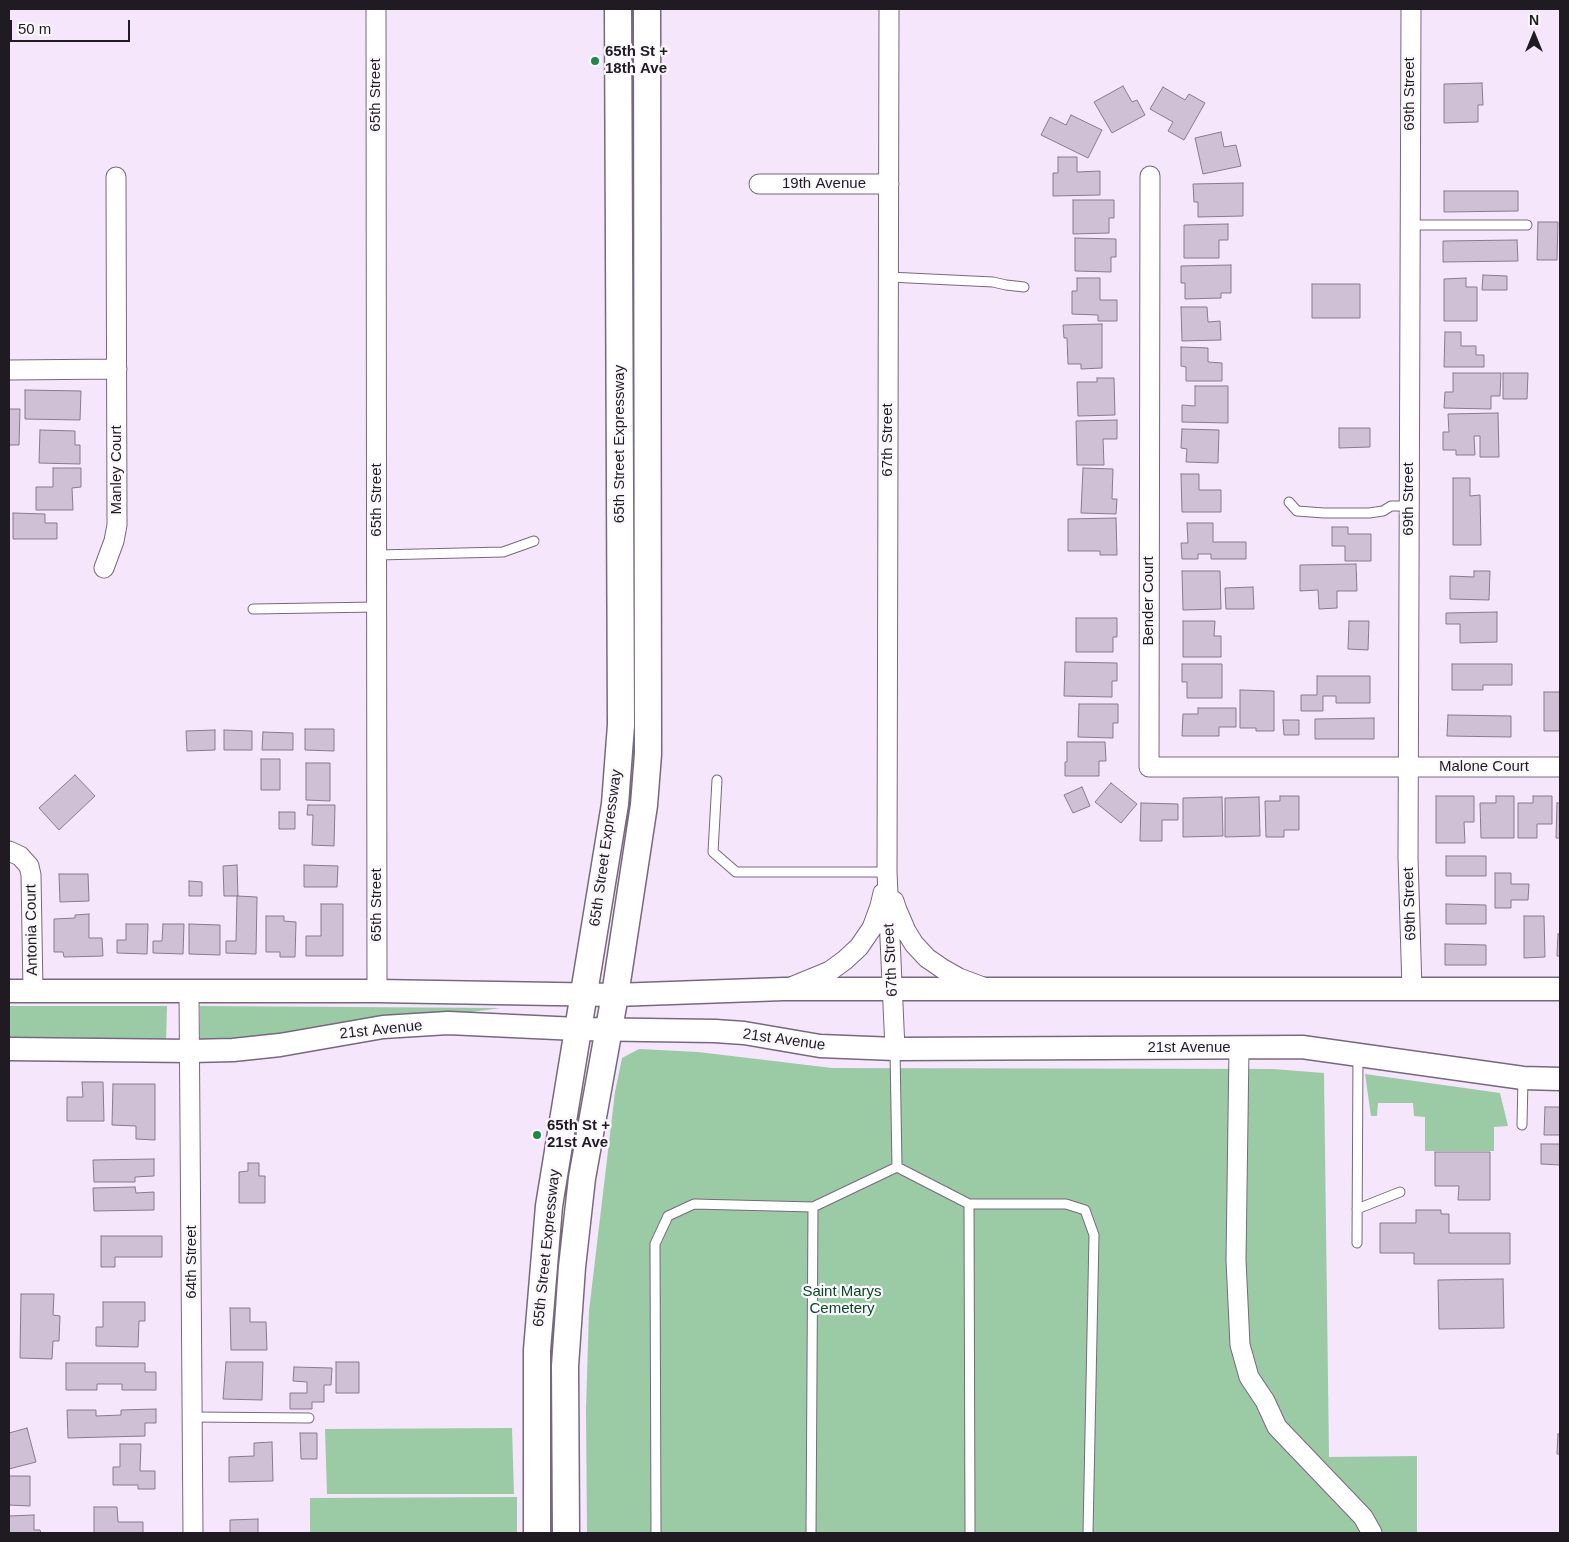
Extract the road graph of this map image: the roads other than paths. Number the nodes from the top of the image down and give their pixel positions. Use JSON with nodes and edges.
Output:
{"nodes":[{"id":1,"x":376,"y":9,"type":"edge"},
{"id":2,"x":618,"y":9,"type":"edge"},
{"id":3,"x":647,"y":9,"type":"edge"},
{"id":4,"x":889,"y":9,"type":"edge"},
{"id":5,"x":1411,"y":9,"type":"edge"},
{"id":6,"x":1150,"y":176,"type":"dead end"},
{"id":7,"x":116,"y":177,"type":"dead end"},
{"id":8,"x":759,"y":184,"type":"dead end"},
{"id":9,"x":889,"y":184,"type":"junction"},
{"id":10,"x":1410,"y":225,"type":"junction"},
{"id":11,"x":1527,"y":225,"type":"dead end"},
{"id":12,"x":889,"y":277,"type":"junction"},
{"id":13,"x":1024,"y":287,"type":"dead end"},
{"id":14,"x":9,"y":370,"type":"edge"},
{"id":15,"x":117,"y":370,"type":"junction"},
{"id":16,"x":1289,"y":502,"type":"dead end"},
{"id":17,"x":1409,"y":506,"type":"junction"},
{"id":18,"x":534,"y":541,"type":"dead end"},
{"id":19,"x":377,"y":555,"type":"junction"},
{"id":20,"x":104,"y":568,"type":"dead end"},
{"id":21,"x":377,"y":607,"type":"junction"},
{"id":22,"x":253,"y":609,"type":"dead end"},
{"id":23,"x":1408,"y":768,"type":"junction"},
{"id":24,"x":1560,"y":768,"type":"edge"},
{"id":25,"x":717,"y":780,"type":"dead end"},
{"id":26,"x":9,"y":850,"type":"edge"},
{"id":27,"x":888,"y":872,"type":"junction"},
{"id":28,"x":784,"y":989,"type":"junction"},
{"id":29,"x":1412,"y":989,"type":"junction"},
{"id":30,"x":1560,"y":989,"type":"edge"},
{"id":31,"x":893,"y":990,"type":"junction"},
{"id":32,"x":991,"y":990,"type":"junction"},
{"id":33,"x":9,"y":991,"type":"edge"},
{"id":34,"x":33,"y":991,"type":"junction"},
{"id":35,"x":189,"y":991,"type":"junction"},
{"id":36,"x":377,"y":991,"type":"junction"},
{"id":37,"x":583,"y":995,"type":"junction"},
{"id":38,"x":615,"y":995,"type":"junction"},
{"id":39,"x":577,"y":1029,"type":"junction"},
{"id":40,"x":609,"y":1029,"type":"junction"},
{"id":41,"x":9,"y":1048,"type":"edge"},
{"id":42,"x":1239,"y":1048,"type":"junction"},
{"id":43,"x":895,"y":1049,"type":"junction"},
{"id":44,"x":191,"y":1052,"type":"junction"},
{"id":45,"x":1358,"y":1054,"type":"junction"},
{"id":46,"x":1523,"y":1078,"type":"junction"},
{"id":47,"x":1560,"y":1079,"type":"edge"},
{"id":48,"x":1522,"y":1125,"type":"dead end"},
{"id":49,"x":897,"y":1167,"type":"junction"},
{"id":50,"x":1400,"y":1192,"type":"dead end"},
{"id":51,"x":969,"y":1204,"type":"junction"},
{"id":52,"x":813,"y":1207,"type":"junction"},
{"id":53,"x":1357,"y":1208,"type":"junction"},
{"id":54,"x":1357,"y":1243,"type":"dead end"},
{"id":55,"x":193,"y":1417,"type":"junction"},
{"id":56,"x":309,"y":1418,"type":"dead end"},
{"id":57,"x":194,"y":1533,"type":"edge"},
{"id":58,"x":537,"y":1533,"type":"edge"},
{"id":59,"x":566,"y":1533,"type":"edge"},
{"id":60,"x":656,"y":1533,"type":"edge"},
{"id":61,"x":811,"y":1533,"type":"edge"},
{"id":62,"x":970,"y":1533,"type":"edge"},
{"id":63,"x":1088,"y":1533,"type":"edge"},
{"id":64,"x":1372,"y":1533,"type":"edge"}],
"edges":[{"from":1,"to":19,"type":"street","name":"65th Street"},
{"from":2,"to":37,"type":"main road","name":"65th Street Expressway"},
{"from":3,"to":38,"type":"main road","name":"65th Street Expressway"},
{"from":4,"to":9,"type":"street","name":"67th Street"},
{"from":5,"to":10,"type":"street","name":"69th Street"},
{"from":6,"to":23,"type":"street","name":"Bender Court"},
{"from":7,"to":15,"type":"street","name":"Manley Court"},
{"from":8,"to":9,"type":"street","name":"19th Avenue"},
{"from":9,"to":12,"type":"street","name":"67th Street"},
{"from":10,"to":11,"type":"lane"},
{"from":10,"to":17,"type":"street","name":"69th Street"},
{"from":12,"to":13,"type":"lane"},
{"from":12,"to":27,"type":"street","name":"67th Street"},
{"from":14,"to":15,"type":"street"},
{"from":15,"to":20,"type":"street","name":"Manley Court"},
{"from":16,"to":17,"type":"lane"},
{"from":17,"to":23,"type":"street","name":"69th Street"},
{"from":18,"to":19,"type":"lane"},
{"from":19,"to":21,"type":"street","name":"65th Street"},
{"from":21,"to":22,"type":"lane"},
{"from":21,"to":36,"type":"street","name":"65th Street"},
{"from":23,"to":24,"type":"street","name":"Malone Court"},
{"from":23,"to":29,"type":"street","name":"69th Street"},
{"from":25,"to":27,"type":"lane"},
{"from":26,"to":34,"type":"street","name":"Antonia Court"},
{"from":27,"to":28,"type":"street","name":"67th Street"},
{"from":27,"to":31,"type":"street","name":"67th Street"},
{"from":27,"to":32,"type":"street","name":"67th Street"},
{"from":28,"to":31,"type":"street"},
{"from":28,"to":38,"type":"street"},
{"from":29,"to":30,"type":"street"},
{"from":29,"to":32,"type":"street"},
{"from":31,"to":32,"type":"street"},
{"from":31,"to":43,"type":"street","name":"67th Street"},
{"from":33,"to":34,"type":"street"},
{"from":34,"to":35,"type":"street"},
{"from":35,"to":36,"type":"street"},
{"from":35,"to":44,"type":"street","name":"64th Street"},
{"from":36,"to":37,"type":"street"},
{"from":37,"to":38,"type":"street"},
{"from":37,"to":39,"type":"main road","name":"65th Street Expressway"},
{"from":38,"to":40,"type":"main road","name":"65th Street Expressway"},
{"from":39,"to":40,"type":"street","name":"21st Avenue"},
{"from":39,"to":44,"type":"street","name":"21st Avenue"},
{"from":39,"to":58,"type":"main road","name":"65th Street Expressway"},
{"from":40,"to":43,"type":"street","name":"21st Avenue"},
{"from":40,"to":59,"type":"main road","name":"65th Street Expressway"},
{"from":41,"to":44,"type":"street","name":"21st Avenue"},
{"from":42,"to":43,"type":"street","name":"21st Avenue"},
{"from":42,"to":45,"type":"street","name":"21st Avenue"},
{"from":42,"to":64,"type":"street"},
{"from":43,"to":49,"type":"lane"},
{"from":44,"to":55,"type":"street","name":"64th Street"},
{"from":45,"to":46,"type":"street","name":"21st Avenue"},
{"from":45,"to":53,"type":"lane"},
{"from":46,"to":47,"type":"street","name":"21st Avenue"},
{"from":46,"to":48,"type":"lane"},
{"from":49,"to":51,"type":"lane"},
{"from":49,"to":52,"type":"lane"},
{"from":50,"to":53,"type":"lane"},
{"from":51,"to":62,"type":"lane"},
{"from":51,"to":63,"type":"lane"},
{"from":52,"to":60,"type":"lane"},
{"from":52,"to":61,"type":"lane"},
{"from":53,"to":54,"type":"lane"},
{"from":55,"to":56,"type":"lane"},
{"from":55,"to":57,"type":"street","name":"64th Street"}]}
